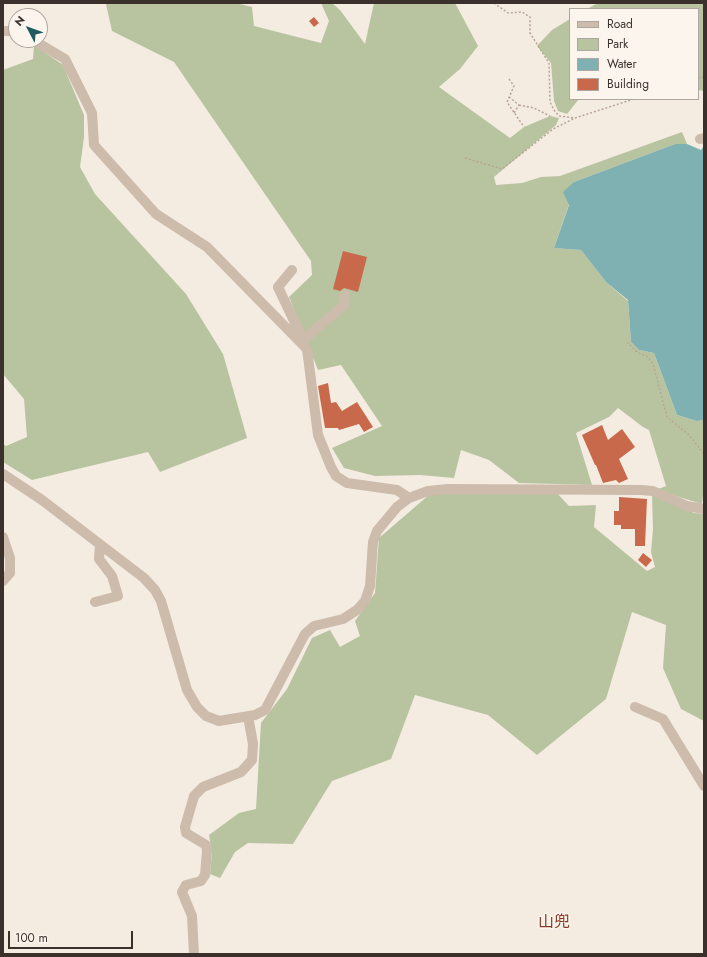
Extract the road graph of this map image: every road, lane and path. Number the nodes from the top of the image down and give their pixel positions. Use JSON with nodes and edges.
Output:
{"nodes":[{"id":1,"x":494,"y":3,"type":"edge"},
{"id":2,"x":46,"y":48,"type":"edge"},
{"id":3,"x":509,"y":79,"type":"dead end"},
{"id":4,"x":509,"y":98,"type":"junction"},
{"id":5,"x":631,"y":100,"type":"edge"},
{"id":6,"x":519,"y":105,"type":"junction"},
{"id":7,"x":514,"y":113,"type":"junction"},
{"id":8,"x":550,"y":116,"type":"dead end"},
{"id":9,"x":575,"y":118,"type":"junction"},
{"id":10,"x":524,"y":127,"type":"dead end"},
{"id":11,"x":465,"y":158,"type":"dead end"},
{"id":12,"x":292,"y":270,"type":"dead end"},
{"id":13,"x":345,"y":295,"type":"dead end"},
{"id":14,"x":627,"y":342,"type":"dead end"},
{"id":15,"x":305,"y":344,"type":"junction"},
{"id":16,"x":704,"y":454,"type":"edge"},
{"id":17,"x":3,"y":474,"type":"edge"},
{"id":18,"x":409,"y":498,"type":"junction"},
{"id":19,"x":704,"y":509,"type":"edge"},
{"id":20,"x":3,"y":537,"type":"edge"},
{"id":21,"x":100,"y":545,"type":"junction"},
{"id":22,"x":3,"y":581,"type":"edge"},
{"id":23,"x":95,"y":602,"type":"dead end"},
{"id":24,"x":635,"y":707,"type":"dead end"},
{"id":25,"x":248,"y":716,"type":"junction"},
{"id":26,"x":704,"y":786,"type":"edge"},
{"id":27,"x":194,"y":954,"type":"edge"}],
"edges":[{"from":1,"to":9,"type":"path"},
{"from":2,"to":15,"type":"street"},
{"from":3,"to":4,"type":"path"},
{"from":4,"to":6,"type":"path"},
{"from":4,"to":7,"type":"path"},
{"from":5,"to":9,"type":"path"},
{"from":6,"to":7,"type":"path"},
{"from":6,"to":8,"type":"path"},
{"from":7,"to":10,"type":"path"},
{"from":9,"to":11,"type":"path"},
{"from":12,"to":15,"type":"street"},
{"from":13,"to":15,"type":"street"},
{"from":14,"to":16,"type":"path"},
{"from":15,"to":18,"type":"street"},
{"from":17,"to":21,"type":"street"},
{"from":18,"to":19,"type":"street"},
{"from":18,"to":25,"type":"street"},
{"from":20,"to":22,"type":"street"},
{"from":21,"to":23,"type":"street"},
{"from":21,"to":25,"type":"street"},
{"from":24,"to":26,"type":"street"},
{"from":25,"to":27,"type":"street"}]}
